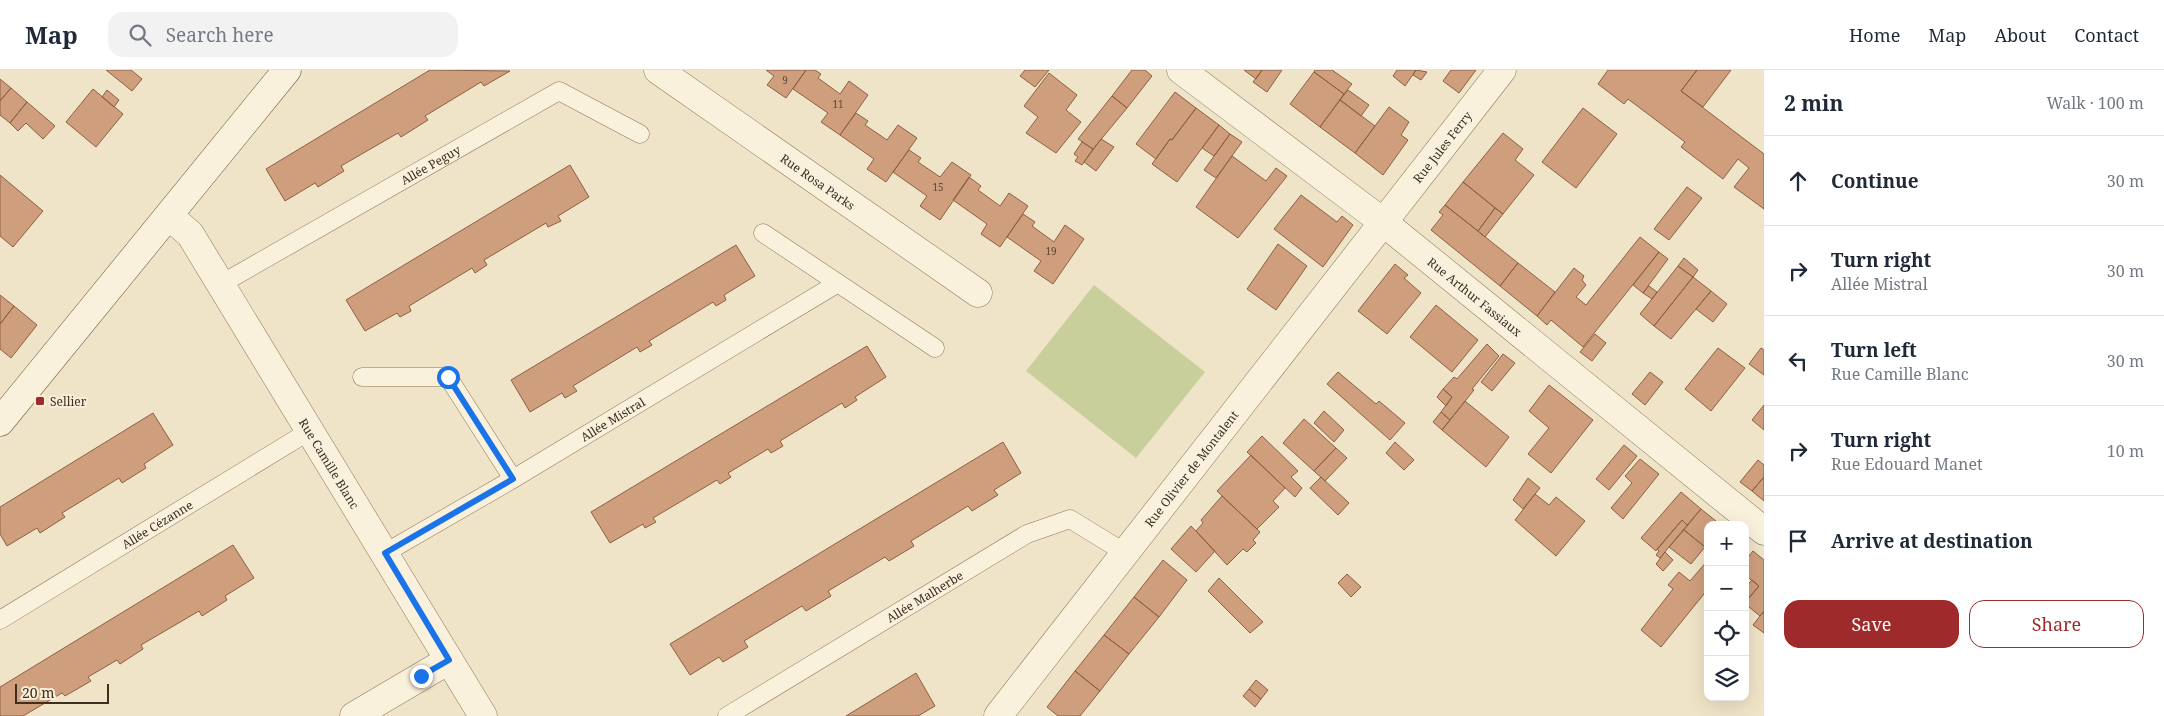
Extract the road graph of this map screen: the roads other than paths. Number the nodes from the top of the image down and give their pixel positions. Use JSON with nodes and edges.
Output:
{"nodes":[{"id":1,"x":287,"y":70,"type":"edge"},
{"id":2,"x":658,"y":70,"type":"edge"},
{"id":3,"x":1181,"y":70,"type":"edge"},
{"id":4,"x":1502,"y":70,"type":"edge"},
{"id":5,"x":640,"y":134,"type":"dead end"},
{"id":6,"x":169,"y":216,"type":"junction"},
{"id":7,"x":1383,"y":222,"type":"junction"},
{"id":8,"x":763,"y":233,"type":"dead end"},
{"id":9,"x":838,"y":283,"type":"junction"},
{"id":10,"x":221,"y":284,"type":"junction"},
{"id":11,"x":978,"y":293,"type":"dead end"},
{"id":12,"x":935,"y":348,"type":"dead end"},
{"id":13,"x":362,"y":377,"type":"dead end"},
{"id":14,"x":0,"y":422,"type":"edge"},
{"id":15,"x":311,"y":430,"type":"junction"},
{"id":16,"x":513,"y":479,"type":"junction"},
{"id":17,"x":1764,"y":531,"type":"edge"},
{"id":18,"x":385,"y":553,"type":"junction"},
{"id":19,"x":1127,"y":554,"type":"junction"},
{"id":20,"x":1,"y":618,"type":"edge"},
{"id":21,"x":449,"y":660,"type":"junction"},
{"id":22,"x":354,"y":716,"type":"edge"},
{"id":23,"x":482,"y":716,"type":"edge"},
{"id":24,"x":727,"y":716,"type":"edge"},
{"id":25,"x":998,"y":716,"type":"edge"}],
"edges":[{"from":1,"to":6,"type":"street"},
{"from":2,"to":11,"type":"street","name":"Rue Rosa Parks"},
{"from":3,"to":7,"type":"street","name":"Rue Arthur Fassiaux"},
{"from":4,"to":7,"type":"street","name":"Rue Jules Ferry"},
{"from":5,"to":10,"type":"lane","name":"Allée Peguy"},
{"from":6,"to":10,"type":"street","name":"Rue Camille Blanc"},
{"from":6,"to":14,"type":"street"},
{"from":7,"to":17,"type":"street","name":"Rue Arthur Fassiaux"},
{"from":7,"to":19,"type":"street","name":"Rue Olivier de Montalent"},
{"from":8,"to":9,"type":"lane"},
{"from":9,"to":12,"type":"lane"},
{"from":9,"to":16,"type":"lane","name":"Allée Mistral"},
{"from":10,"to":15,"type":"street","name":"Rue Camille Blanc"},
{"from":13,"to":16,"type":"lane"},
{"from":15,"to":18,"type":"street","name":"Rue Camille Blanc"},
{"from":15,"to":20,"type":"lane","name":"Allée Cézanne"},
{"from":16,"to":18,"type":"lane","name":"Allée Mistral"},
{"from":18,"to":21,"type":"street","name":"Rue Camille Blanc"},
{"from":19,"to":24,"type":"lane","name":"Allée Malherbe"},
{"from":19,"to":25,"type":"street","name":"Rue Olivier de Montalent"},
{"from":21,"to":22,"type":"street"},
{"from":21,"to":23,"type":"street","name":"Rue Camille Blanc"}]}
